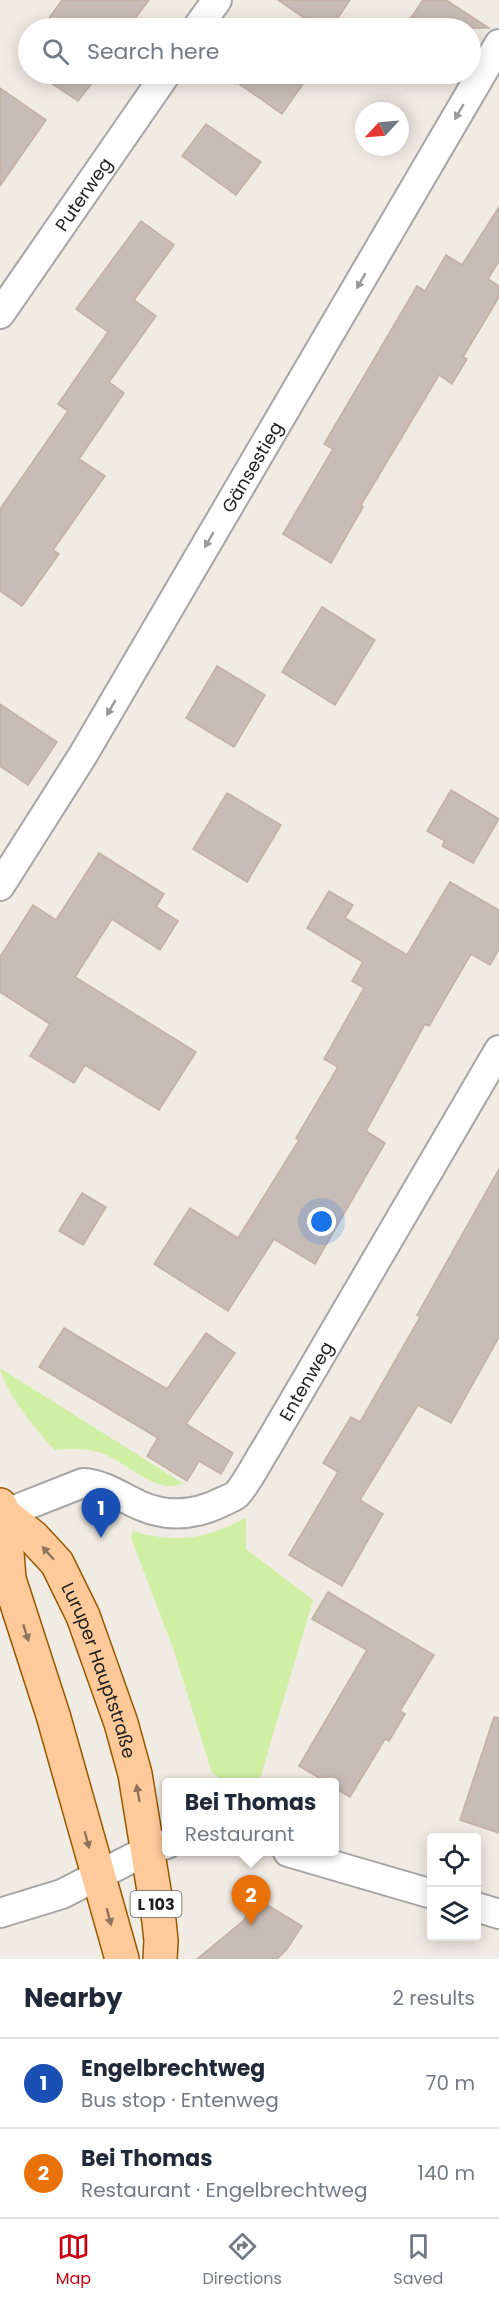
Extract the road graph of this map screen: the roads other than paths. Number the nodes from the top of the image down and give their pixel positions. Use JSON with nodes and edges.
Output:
{"nodes":[{"id":1,"x":217,"y":0,"type":"edge"},
{"id":2,"x":204,"y":18,"type":"edge"},
{"id":3,"x":499,"y":44,"type":"edge"},
{"id":4,"x":481,"y":75,"type":"edge"},
{"id":5,"x":159,"y":84,"type":"edge"},
{"id":6,"x":476,"y":84,"type":"edge"},
{"id":7,"x":0,"y":314,"type":"edge"},
{"id":8,"x":0,"y":886,"type":"edge"},
{"id":9,"x":499,"y":1050,"type":"edge"},
{"id":10,"x":2,"y":1509,"type":"edge"},
{"id":11,"x":157,"y":1847,"type":"edge"},
{"id":12,"x":305,"y":1856,"type":"edge"},
{"id":13,"x":97,"y":1875,"type":"junction"},
{"id":14,"x":427,"y":1893,"type":"edge"},
{"id":15,"x":481,"y":1908,"type":"edge"},
{"id":16,"x":0,"y":1913,"type":"edge"},
{"id":17,"x":499,"y":1914,"type":"edge"},
{"id":18,"x":122,"y":1959,"type":"edge"},
{"id":19,"x":160,"y":1959,"type":"edge"}],
"edges":[{"from":1,"to":2,"type":"street"},
{"from":3,"to":4,"type":"street","name":"Gänsestieg","one_way":true},
{"from":5,"to":7,"type":"street","name":"Puterweg"},
{"from":6,"to":8,"type":"street","name":"Gänsestieg","one_way":true},
{"from":9,"to":10,"type":"street","name":"Entenweg"},
{"from":11,"to":10,"type":"main road","name":"Luruper Hauptstraße","one_way":true},
{"from":10,"to":13,"type":"main road","one_way":true},
{"from":11,"to":13,"type":"street"},
{"from":11,"to":19,"type":"main road","number":"L 103"},
{"from":12,"to":14,"type":"street"},
{"from":13,"to":16,"type":"street"},
{"from":13,"to":18,"type":"main road","number":"L 103","one_way":true},
{"from":15,"to":17,"type":"street"}]}
